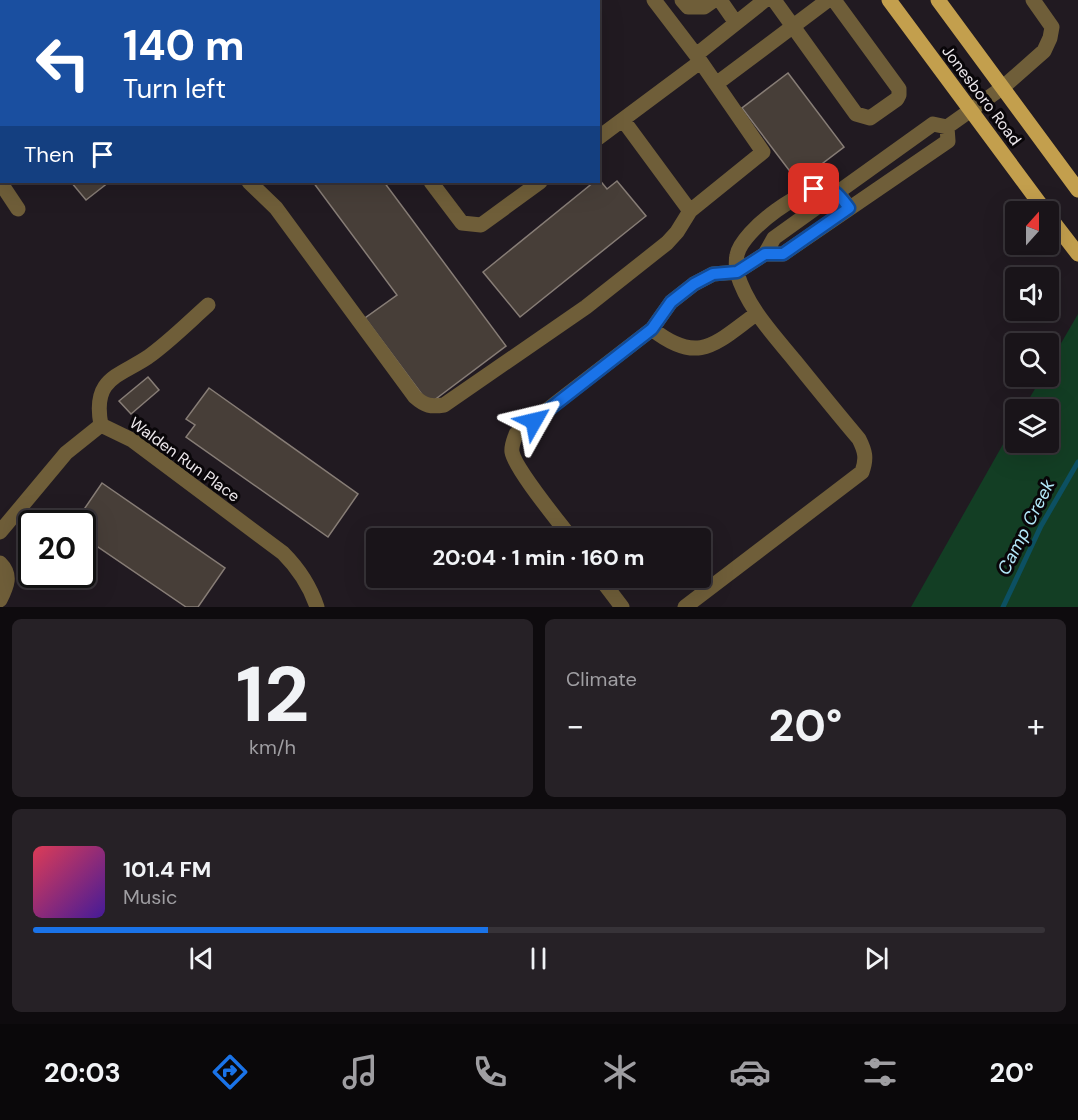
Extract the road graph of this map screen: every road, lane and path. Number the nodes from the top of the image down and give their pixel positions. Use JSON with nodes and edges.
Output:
{"nodes":[{"id":1,"x":654,"y":0,"type":"edge"},
{"id":2,"x":682,"y":0,"type":"edge"},
{"id":3,"x":714,"y":0,"type":"edge"},
{"id":4,"x":720,"y":0,"type":"edge"},
{"id":5,"x":765,"y":0,"type":"edge"},
{"id":6,"x":774,"y":0,"type":"edge"},
{"id":7,"x":828,"y":0,"type":"edge"},
{"id":8,"x":834,"y":0,"type":"edge"},
{"id":9,"x":889,"y":0,"type":"edge"},
{"id":10,"x":938,"y":0,"type":"edge"},
{"id":11,"x":1033,"y":0,"type":"edge"},
{"id":12,"x":736,"y":23,"type":"junction"},
{"id":13,"x":793,"y":26,"type":"junction"},
{"id":14,"x":698,"y":58,"type":"junction"},
{"id":15,"x":716,"y":84,"type":"junction"},
{"id":16,"x":1002,"y":88,"type":"junction"},
{"id":17,"x":971,"y":111,"type":"junction"},
{"id":18,"x":623,"y":120,"type":"junction"},
{"id":19,"x":947,"y":127,"type":"junction"},
{"id":20,"x":600,"y":137,"type":"edge"},
{"id":21,"x":1,"y":183,"type":"edge"},
{"id":22,"x":250,"y":183,"type":"edge"},
{"id":23,"x":432,"y":183,"type":"edge"},
{"id":24,"x":539,"y":183,"type":"edge"},
{"id":25,"x":1078,"y":190,"type":"edge"},
{"id":26,"x":837,"y":192,"type":"junction"},
{"id":27,"x":1038,"y":201,"type":"edge"},
{"id":28,"x":789,"y":203,"type":"junction"},
{"id":29,"x":849,"y":208,"type":"junction"},
{"id":30,"x":18,"y":209,"type":"dead end"},
{"id":31,"x":690,"y":211,"type":"junction"},
{"id":32,"x":800,"y":219,"type":"junction"},
{"id":33,"x":1059,"y":229,"type":"edge"},
{"id":34,"x":765,"y":254,"type":"junction"},
{"id":35,"x":1078,"y":254,"type":"edge"},
{"id":36,"x":737,"y":272,"type":"junction"},
{"id":37,"x":208,"y":305,"type":"dead end"},
{"id":38,"x":756,"y":314,"type":"junction"},
{"id":39,"x":652,"y":329,"type":"junction"},
{"id":40,"x":101,"y":425,"type":"junction"},
{"id":41,"x":565,"y":528,"type":"edge"},
{"id":42,"x":0,"y":532,"type":"edge"},
{"id":43,"x":0,"y":563,"type":"edge"},
{"id":44,"x":608,"y":588,"type":"edge"},
{"id":45,"x":0,"y":600,"type":"edge"},
{"id":46,"x":317,"y":607,"type":"edge"},
{"id":47,"x":622,"y":607,"type":"edge"},
{"id":48,"x":685,"y":607,"type":"edge"}],
"edges":[{"from":1,"to":14,"type":"street"},
{"from":2,"to":3,"type":"street"},
{"from":4,"to":12,"type":"street"},
{"from":5,"to":12,"type":"street"},
{"from":6,"to":13,"type":"street"},
{"from":7,"to":13,"type":"street"},
{"from":8,"to":13,"type":"street"},
{"from":9,"to":17,"type":"main road","name":"Jonesboro Road"},
{"from":10,"to":16,"type":"main road","name":"Jonesboro Road"},
{"from":11,"to":16,"type":"street"},
{"from":12,"to":14,"type":"street"},
{"from":13,"to":15,"type":"street"},
{"from":14,"to":15,"type":"street"},
{"from":14,"to":18,"type":"street"},
{"from":15,"to":31,"type":"street"},
{"from":16,"to":17,"type":"street"},
{"from":16,"to":25,"type":"main road","name":"Jonesboro Road"},
{"from":17,"to":19,"type":"street"},
{"from":17,"to":27,"type":"main road","name":"Jonesboro Road"},
{"from":18,"to":20,"type":"street"},
{"from":18,"to":31,"type":"street"},
{"from":19,"to":26,"type":"street"},
{"from":19,"to":29,"type":"street"},
{"from":21,"to":30,"type":"street"},
{"from":22,"to":31,"type":"street"},
{"from":23,"to":24,"type":"street"},
{"from":26,"to":28,"type":"street"},
{"from":26,"to":29,"type":"street"},
{"from":26,"to":32,"type":"street"},
{"from":28,"to":32,"type":"street"},
{"from":28,"to":36,"type":"street"},
{"from":29,"to":34,"type":"street"},
{"from":32,"to":34,"type":"street"},
{"from":33,"to":35,"type":"main road","name":"Jonesboro Road"},
{"from":34,"to":36,"type":"street"},
{"from":36,"to":38,"type":"street"},
{"from":36,"to":39,"type":"street"},
{"from":37,"to":40,"type":"street"},
{"from":38,"to":39,"type":"street"},
{"from":38,"to":48,"type":"street"},
{"from":39,"to":41,"type":"street"},
{"from":40,"to":42,"type":"street"},
{"from":40,"to":46,"type":"street","name":"Walden Run Place"},
{"from":43,"to":45,"type":"street"},
{"from":44,"to":47,"type":"street"}]}
